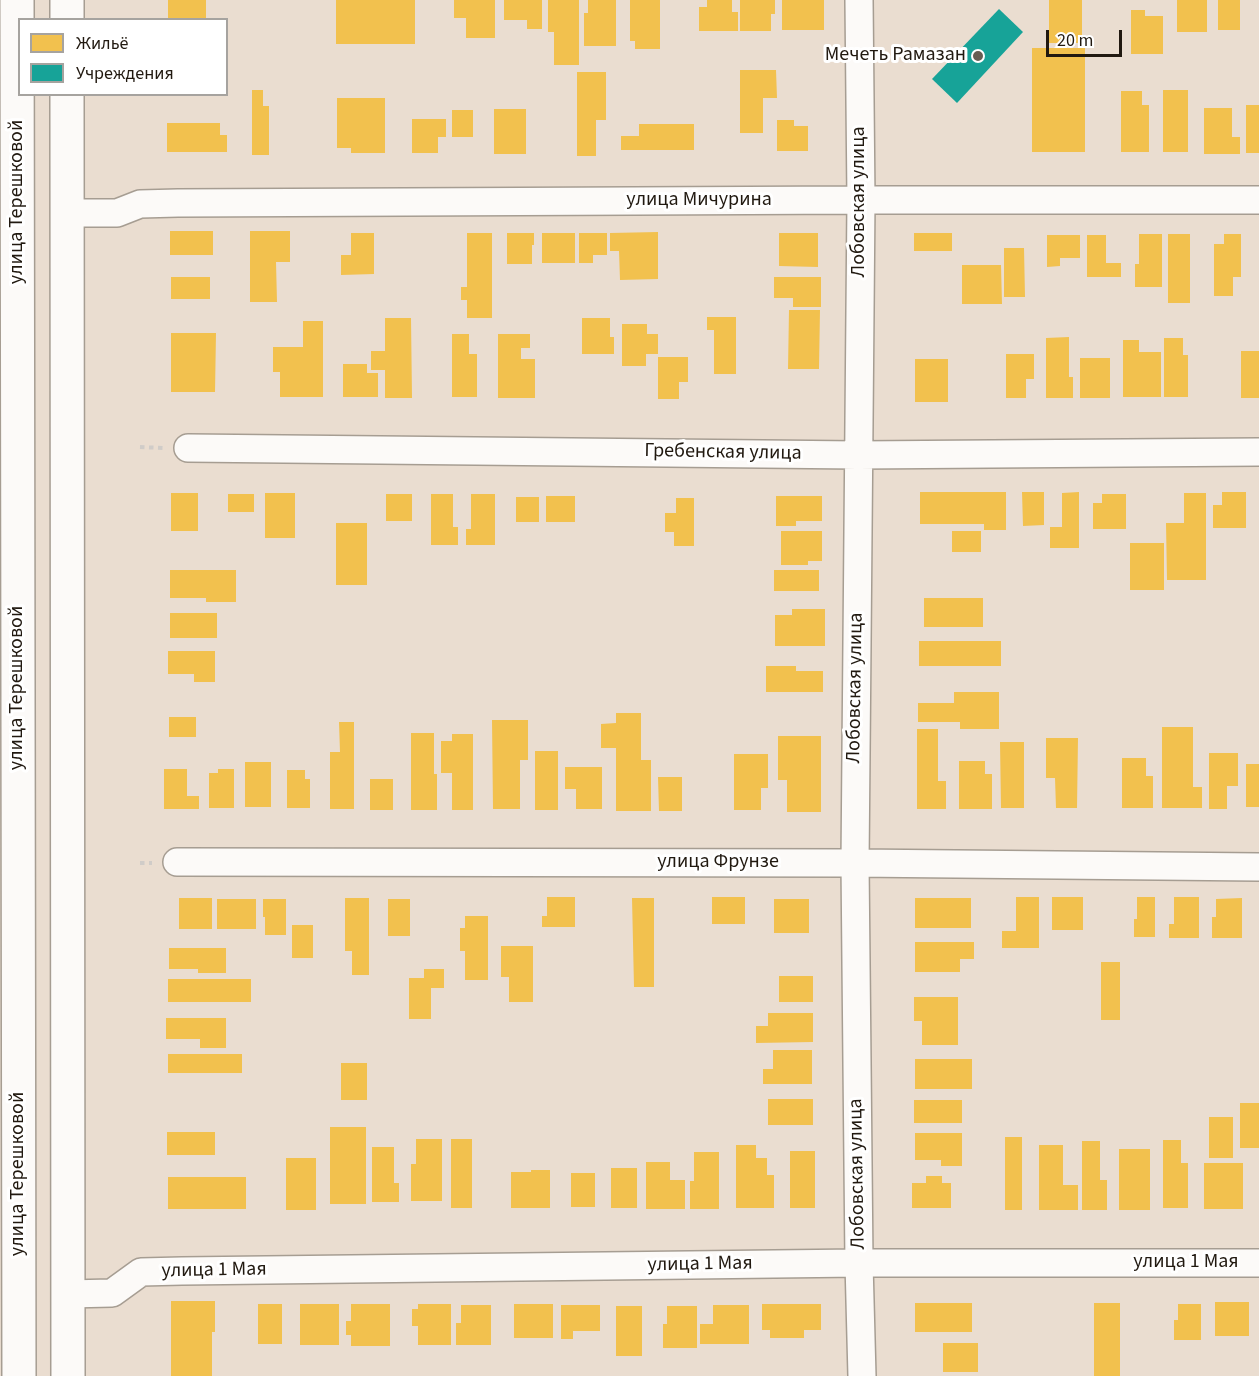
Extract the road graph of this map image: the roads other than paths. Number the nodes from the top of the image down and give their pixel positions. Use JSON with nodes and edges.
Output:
{"nodes":[{"id":1,"x":17,"y":0,"type":"edge"},
{"id":2,"x":67,"y":0,"type":"edge"},
{"id":3,"x":859,"y":0,"type":"edge"},
{"id":4,"x":67,"y":18,"type":"edge"},
{"id":5,"x":67,"y":96,"type":"edge"},
{"id":6,"x":861,"y":200,"type":"junction"},
{"id":7,"x":1259,"y":200,"type":"edge"},
{"id":8,"x":67,"y":213,"type":"junction"},
{"id":9,"x":188,"y":448,"type":"dead end"},
{"id":10,"x":1259,"y":452,"type":"edge"},
{"id":11,"x":858,"y":455,"type":"junction"},
{"id":12,"x":177,"y":862,"type":"dead end"},
{"id":13,"x":855,"y":863,"type":"junction"},
{"id":14,"x":1259,"y":867,"type":"edge"},
{"id":15,"x":859,"y":1263,"type":"junction"},
{"id":16,"x":1259,"y":1263,"type":"edge"},
{"id":17,"x":68,"y":1294,"type":"junction"},
{"id":18,"x":19,"y":1376,"type":"edge"},
{"id":19,"x":68,"y":1376,"type":"edge"},
{"id":20,"x":862,"y":1376,"type":"edge"}],
"edges":[{"from":1,"to":18,"type":"main road","name":"улица Терешковой"},
{"from":2,"to":4,"type":"main road"},
{"from":3,"to":6,"type":"street","name":"Лобовская улица"},
{"from":5,"to":8,"type":"main road"},
{"from":6,"to":7,"type":"street","name":"улица Мичурина"},
{"from":6,"to":8,"type":"street","name":"улица Мичурина"},
{"from":6,"to":11,"type":"street","name":"Лобовская улица"},
{"from":8,"to":17,"type":"main road"},
{"from":9,"to":11,"type":"street","name":"Гребенская улица"},
{"from":10,"to":11,"type":"street","name":"Гребенская улица"},
{"from":11,"to":13,"type":"street","name":"Лобовская улица"},
{"from":12,"to":13,"type":"street","name":"улица Фрунзе"},
{"from":13,"to":14,"type":"street","name":"улица Фрунзе"},
{"from":13,"to":15,"type":"street","name":"Лобовская улица"},
{"from":15,"to":16,"type":"street","name":"улица 1 Мая"},
{"from":15,"to":17,"type":"street","name":"улица 1 Мая"},
{"from":15,"to":20,"type":"street","name":"Лобовская улица"},
{"from":17,"to":19,"type":"main road"}]}
